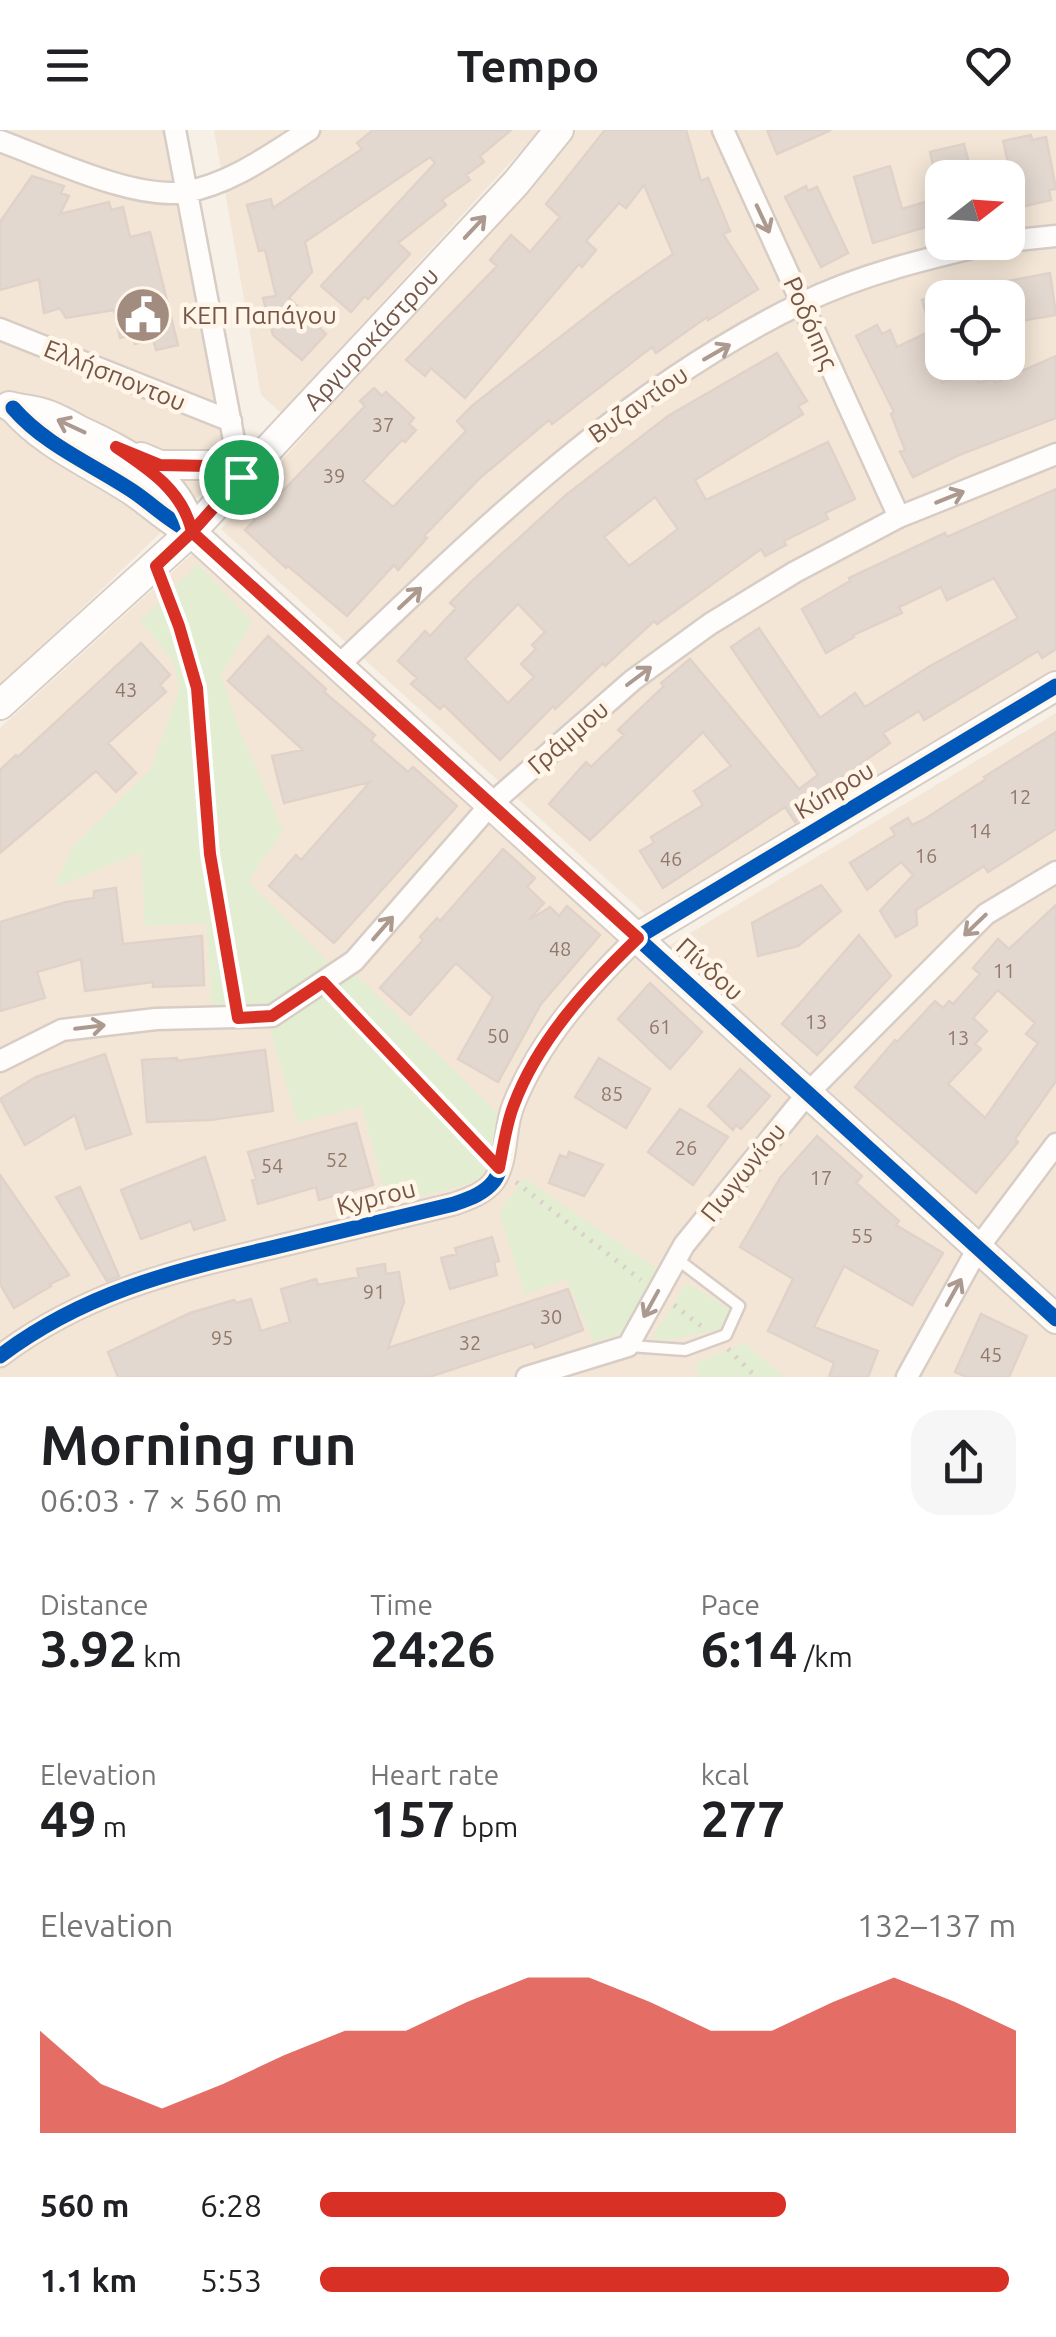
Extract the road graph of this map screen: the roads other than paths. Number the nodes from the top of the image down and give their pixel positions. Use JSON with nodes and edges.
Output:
{"nodes":[{"id":1,"x":175,"y":130,"type":"edge"},
{"id":2,"x":309,"y":130,"type":"edge"},
{"id":3,"x":559,"y":130,"type":"edge"},
{"id":4,"x":723,"y":130,"type":"edge"},
{"id":5,"x":0,"y":141,"type":"edge"},
{"id":6,"x":187,"y":192,"type":"junction"},
{"id":7,"x":1056,"y":236,"type":"edge"},
{"id":8,"x":1025,"y":239,"type":"edge"},
{"id":9,"x":925,"y":259,"type":"edge"},
{"id":10,"x":802,"y":303,"type":"junction"},
{"id":11,"x":0,"y":329,"type":"edge"},
{"id":12,"x":6,"y":404,"type":"edge"},
{"id":13,"x":230,"y":422,"type":"junction"},
{"id":14,"x":116,"y":447,"type":"junction"},
{"id":15,"x":1056,"y":454,"type":"edge"},
{"id":16,"x":241,"y":477,"type":"junction"},
{"id":17,"x":899,"y":517,"type":"junction"},
{"id":18,"x":192,"y":532,"type":"junction"},
{"id":19,"x":339,"y":666,"type":"junction"},
{"id":20,"x":1056,"y":686,"type":"edge"},
{"id":21,"x":0,"y":705,"type":"edge"},
{"id":22,"x":491,"y":804,"type":"junction"},
{"id":23,"x":1056,"y":872,"type":"edge"},
{"id":24,"x":638,"y":938,"type":"junction"},
{"id":25,"x":0,"y":1061,"type":"edge"},
{"id":26,"x":808,"y":1093,"type":"junction"},
{"id":27,"x":1056,"y":1144,"type":"edge"},
{"id":28,"x":978,"y":1248,"type":"junction"},
{"id":29,"x":676,"y":1258,"type":"junction"},
{"id":30,"x":1056,"y":1319,"type":"edge"},
{"id":31,"x":628,"y":1346,"type":"junction"},
{"id":32,"x":0,"y":1356,"type":"edge"},
{"id":33,"x":527,"y":1377,"type":"edge"},
{"id":34,"x":907,"y":1377,"type":"edge"}],
"edges":[{"from":1,"to":6,"type":"street","name":"Ελλήσποντου"},
{"from":2,"to":6,"type":"street"},
{"from":16,"to":3,"type":"street","name":"Αργυροκάστρου","one_way":true},
{"from":4,"to":10,"type":"street","name":"Ροδόπης","one_way":true},
{"from":5,"to":6,"type":"street"},
{"from":6,"to":13,"type":"street","name":"Ελλήσποντου"},
{"from":7,"to":8,"type":"street"},
{"from":9,"to":10,"type":"street","name":"Βυζαντίου"},
{"from":10,"to":17,"type":"street","name":"Ροδόπης"},
{"from":19,"to":10,"type":"street","name":"Βυζαντίου","one_way":true},
{"from":11,"to":13,"type":"street","name":"Ελλήσποντου"},
{"from":14,"to":12,"type":"street","name":"Πίνδου","one_way":true},
{"from":12,"to":18,"type":"street","name":"Πίνδου"},
{"from":13,"to":16,"type":"street","name":"Ελλήσποντου"},
{"from":14,"to":16,"type":"street"},
{"from":14,"to":18,"type":"street","name":"Πίνδου"},
{"from":17,"to":15,"type":"street","name":"Γράμμου","one_way":true},
{"from":16,"to":18,"type":"street","name":"Αργυροκάστρου"},
{"from":22,"to":17,"type":"street","name":"Γράμμου","one_way":true},
{"from":18,"to":19,"type":"street","name":"Πίνδου"},
{"from":18,"to":21,"type":"street","name":"Αργυροκάστρου"},
{"from":19,"to":22,"type":"street","name":"Πίνδου"},
{"from":20,"to":24,"type":"street","name":"Κύπρου"},
{"from":22,"to":24,"type":"street","name":"Πίνδου"},
{"from":25,"to":22,"type":"street","name":"Γράμμου","one_way":true},
{"from":23,"to":26,"type":"street","name":"Πωγωνίου","one_way":true},
{"from":24,"to":26,"type":"street","name":"Πίνδου"},
{"from":24,"to":32,"type":"street","name":"Kyprou"},
{"from":26,"to":28,"type":"street","name":"Πίνδου"},
{"from":26,"to":29,"type":"street","name":"Πωγωνίου"},
{"from":27,"to":28,"type":"street"},
{"from":28,"to":30,"type":"street","name":"Πίνδου"},
{"from":34,"to":28,"type":"street","one_way":true},
{"from":29,"to":31,"type":"street","name":"Πωγωνίου","one_way":true},
{"from":29,"to":31,"type":"lane"},
{"from":31,"to":33,"type":"street"}]}
